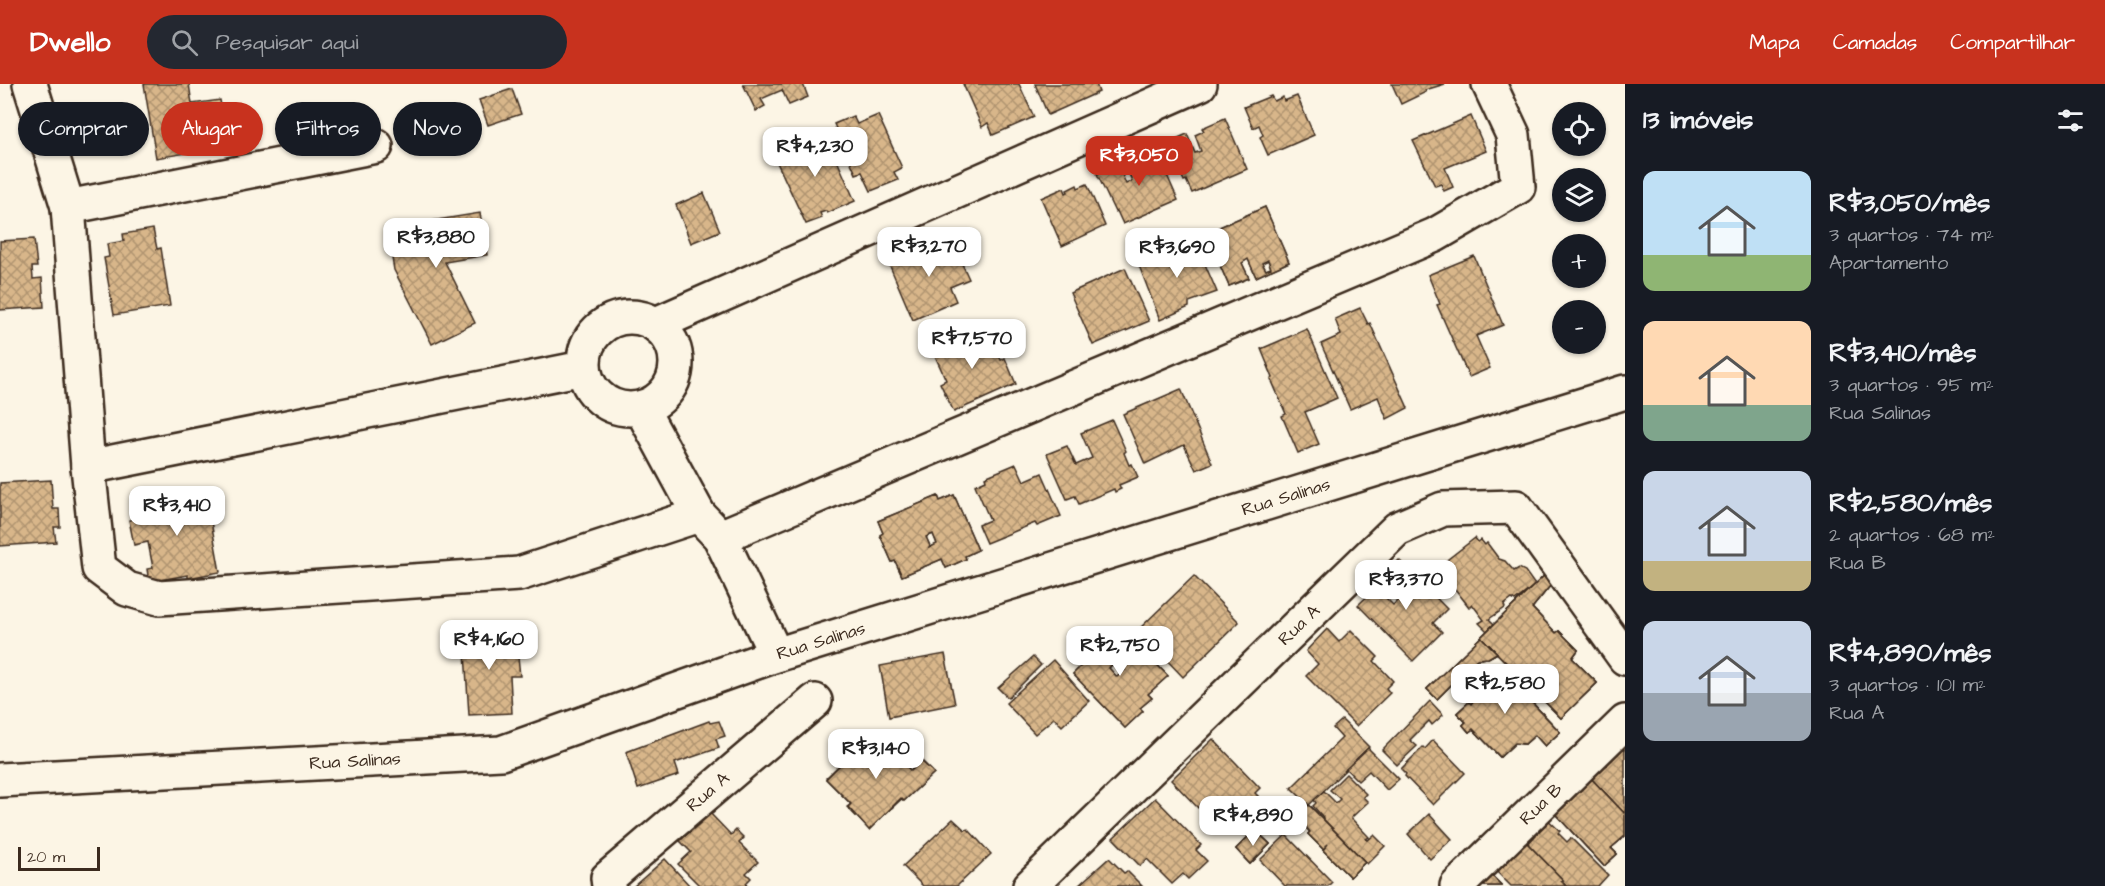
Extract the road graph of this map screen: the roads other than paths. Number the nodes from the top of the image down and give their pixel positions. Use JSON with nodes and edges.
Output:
{"nodes":[{"id":1,"x":30,"y":84,"type":"edge"},
{"id":2,"x":1200,"y":84,"type":"edge"},
{"id":3,"x":1489,"y":84,"type":"edge"},
{"id":4,"x":326,"y":156,"type":"edge"},
{"id":5,"x":68,"y":207,"type":"junction"},
{"id":6,"x":656,"y":324,"type":"junction"},
{"id":7,"x":583,"y":368,"type":"junction"},
{"id":8,"x":1625,"y":392,"type":"edge"},
{"id":9,"x":642,"y":408,"type":"junction"},
{"id":10,"x":88,"y":467,"type":"junction"},
{"id":11,"x":709,"y":526,"type":"junction"},
{"id":12,"x":776,"y":655,"type":"junction"},
{"id":13,"x":1625,"y":658,"type":"edge"},
{"id":14,"x":815,"y":701,"type":"dead end"},
{"id":15,"x":1625,"y":722,"type":"edge"},
{"id":16,"x":0,"y":780,"type":"edge"},
{"id":17,"x":609,"y":886,"type":"edge"},
{"id":18,"x":1030,"y":886,"type":"edge"},
{"id":19,"x":1457,"y":886,"type":"edge"}],
"edges":[{"from":1,"to":5,"type":"street"},
{"from":2,"to":6,"type":"street"},
{"from":3,"to":11,"type":"street"},
{"from":4,"to":5,"type":"street"},
{"from":5,"to":10,"type":"street"},
{"from":6,"to":7,"type":"street"},
{"from":6,"to":9,"type":"street"},
{"from":7,"to":9,"type":"street"},
{"from":7,"to":10,"type":"street"},
{"from":8,"to":12,"type":"street","name":"Rua Salinas"},
{"from":9,"to":11,"type":"street"},
{"from":10,"to":11,"type":"street"},
{"from":11,"to":12,"type":"street"},
{"from":12,"to":16,"type":"street","name":"Rua Salinas"},
{"from":13,"to":18,"type":"street","name":"Rua A"},
{"from":14,"to":17,"type":"street","name":"Rua A"},
{"from":15,"to":19,"type":"street","name":"Rua B"}]}
